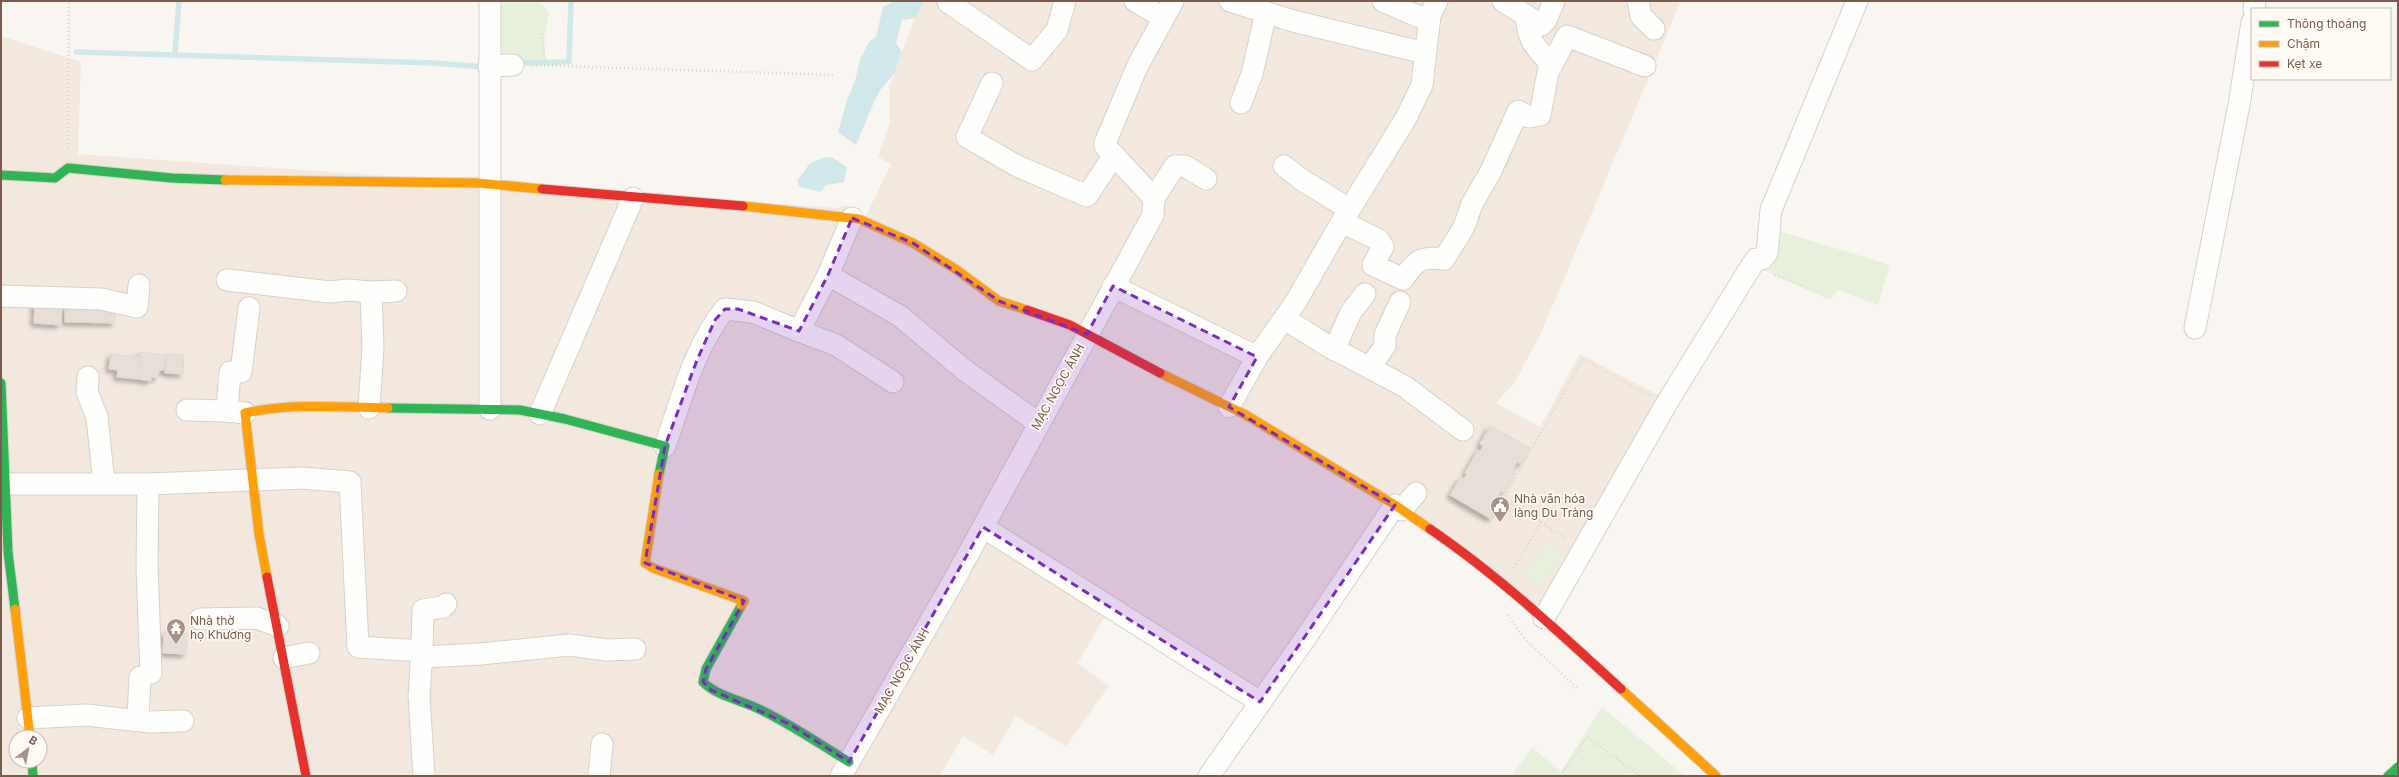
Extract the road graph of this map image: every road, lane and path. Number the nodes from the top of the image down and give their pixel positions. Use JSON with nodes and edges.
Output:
{"nodes":[{"id":1,"x":69,"y":1,"type":"edge"},
{"id":2,"x":490,"y":1,"type":"edge"},
{"id":3,"x":1064,"y":1,"type":"edge"},
{"id":4,"x":1135,"y":1,"type":"edge"},
{"id":5,"x":1230,"y":1,"type":"edge"},
{"id":6,"x":1383,"y":1,"type":"edge"},
{"id":7,"x":1437,"y":1,"type":"edge"},
{"id":8,"x":1503,"y":1,"type":"edge"},
{"id":9,"x":1554,"y":1,"type":"edge"},
{"id":10,"x":1638,"y":1,"type":"edge"},
{"id":11,"x":1857,"y":1,"type":"edge"},
{"id":12,"x":948,"y":2,"type":"edge"},
{"id":13,"x":1168,"y":9,"type":"edge"},
{"id":14,"x":1266,"y":13,"type":"junction"},
{"id":15,"x":1527,"y":16,"type":"junction"},
{"id":16,"x":1429,"y":21,"type":"junction"},
{"id":17,"x":2251,"y":28,"type":"edge"},
{"id":18,"x":1654,"y":29,"type":"dead end"},
{"id":19,"x":542,"y":33,"type":"dead end"},
{"id":20,"x":1425,"y":53,"type":"junction"},
{"id":21,"x":513,"y":65,"type":"dead end"},
{"id":22,"x":1552,"y":65,"type":"junction"},
{"id":23,"x":489,"y":66,"type":"junction"},
{"id":24,"x":1645,"y":66,"type":"dead end"},
{"id":25,"x":835,"y":75,"type":"dead end"},
{"id":26,"x":992,"y":83,"type":"dead end"},
{"id":27,"x":1242,"y":103,"type":"dead end"},
{"id":28,"x":1114,"y":155,"type":"junction"},
{"id":29,"x":1284,"y":166,"type":"dead end"},
{"id":30,"x":68,"y":168,"type":"junction"},
{"id":31,"x":1,"y":175,"type":"edge"},
{"id":32,"x":1206,"y":179,"type":"dead end"},
{"id":33,"x":491,"y":184,"type":"junction"},
{"id":34,"x":633,"y":198,"type":"junction"},
{"id":35,"x":1154,"y":198,"type":"junction"},
{"id":36,"x":1346,"y":216,"type":"junction"},
{"id":37,"x":852,"y":218,"type":"junction"},
{"id":38,"x":1752,"y":265,"type":"junction"},
{"id":39,"x":828,"y":275,"type":"junction"},
{"id":40,"x":227,"y":280,"type":"dead end"},
{"id":41,"x":139,"y":285,"type":"dead end"},
{"id":42,"x":1113,"y":286,"type":"junction"},
{"id":43,"x":1802,"y":286,"type":"dead end"},
{"id":44,"x":396,"y":291,"type":"dead end"},
{"id":45,"x":371,"y":292,"type":"junction"},
{"id":46,"x":1365,"y":294,"type":"dead end"},
{"id":47,"x":1,"y":296,"type":"edge"},
{"id":48,"x":1400,"y":302,"type":"dead end"},
{"id":49,"x":249,"y":308,"type":"dead end"},
{"id":50,"x":1285,"y":319,"type":"junction"},
{"id":51,"x":2195,"y":328,"type":"dead end"},
{"id":52,"x":799,"y":331,"type":"junction"},
{"id":53,"x":1087,"y":334,"type":"junction"},
{"id":54,"x":1334,"y":350,"type":"junction"},
{"id":55,"x":1257,"y":357,"type":"junction"},
{"id":56,"x":1370,"y":367,"type":"junction"},
{"id":57,"x":88,"y":376,"type":"dead end"},
{"id":58,"x":893,"y":382,"type":"dead end"},
{"id":59,"x":1,"y":383,"type":"edge"},
{"id":60,"x":1652,"y":397,"type":"dead end"},
{"id":61,"x":1229,"y":407,"type":"junction"},
{"id":62,"x":369,"y":408,"type":"junction"},
{"id":63,"x":490,"y":409,"type":"junction"},
{"id":64,"x":187,"y":410,"type":"dead end"},
{"id":65,"x":236,"y":412,"type":"junction"},
{"id":66,"x":540,"y":414,"type":"junction"},
{"id":67,"x":1038,"y":423,"type":"junction"},
{"id":68,"x":1463,"y":430,"type":"dead end"},
{"id":69,"x":665,"y":446,"type":"junction"},
{"id":70,"x":253,"y":480,"type":"junction"},
{"id":71,"x":5,"y":484,"type":"junction"},
{"id":72,"x":104,"y":484,"type":"junction"},
{"id":73,"x":148,"y":484,"type":"junction"},
{"id":74,"x":1416,"y":493,"type":"dead end"},
{"id":75,"x":1398,"y":507,"type":"junction"},
{"id":76,"x":1541,"y":522,"type":"junction"},
{"id":77,"x":983,"y":527,"type":"junction"},
{"id":78,"x":1569,"y":540,"type":"dead end"},
{"id":79,"x":1519,"y":574,"type":"dead end"},
{"id":80,"x":446,"y":604,"type":"dead end"},
{"id":81,"x":1544,"y":618,"type":"junction"},
{"id":82,"x":200,"y":619,"type":"dead end"},
{"id":83,"x":278,"y":626,"type":"junction"},
{"id":84,"x":635,"y":649,"type":"dead end"},
{"id":85,"x":309,"y":653,"type":"dead end"},
{"id":86,"x":422,"y":654,"type":"junction"},
{"id":87,"x":284,"y":658,"type":"junction"},
{"id":88,"x":1260,"y":702,"type":"junction"},
{"id":89,"x":138,"y":720,"type":"junction"},
{"id":90,"x":183,"y":721,"type":"dead end"},
{"id":91,"x":29,"y":728,"type":"edge"},
{"id":92,"x":602,"y":744,"type":"dead end"},
{"id":93,"x":2398,"y":767,"type":"edge"},
{"id":94,"x":845,"y":769,"type":"edge"},
{"id":95,"x":306,"y":776,"type":"edge"},
{"id":96,"x":424,"y":776,"type":"edge"},
{"id":97,"x":599,"y":776,"type":"edge"},
{"id":98,"x":1209,"y":776,"type":"edge"},
{"id":99,"x":1560,"y":776,"type":"edge"},
{"id":100,"x":1640,"y":776,"type":"edge"},
{"id":101,"x":1716,"y":776,"type":"edge"},
{"id":102,"x":2388,"y":776,"type":"edge"}],
"edges":[{"from":1,"to":30,"type":"path"},
{"from":2,"to":23,"type":"street"},
{"from":3,"to":12,"type":"street"},
{"from":4,"to":13,"type":"street"},
{"from":5,"to":14,"type":"street"},
{"from":6,"to":16,"type":"street"},
{"from":7,"to":16,"type":"street"},
{"from":8,"to":15,"type":"street"},
{"from":9,"to":15,"type":"street"},
{"from":10,"to":18,"type":"street"},
{"from":11,"to":38,"type":"street"},
{"from":13,"to":28,"type":"street"},
{"from":14,"to":20,"type":"street"},
{"from":14,"to":27,"type":"street"},
{"from":15,"to":22,"type":"street"},
{"from":16,"to":20,"type":"street"},
{"from":17,"to":51,"type":"street"},
{"from":19,"to":25,"type":"path"},
{"from":20,"to":36,"type":"street"},
{"from":21,"to":23,"type":"street"},
{"from":22,"to":24,"type":"street"},
{"from":22,"to":36,"type":"street"},
{"from":23,"to":33,"type":"street"},
{"from":26,"to":28,"type":"street"},
{"from":28,"to":35,"type":"street"},
{"from":29,"to":36,"type":"street"},
{"from":30,"to":31,"type":"street"},
{"from":30,"to":33,"type":"street"},
{"from":32,"to":35,"type":"street"},
{"from":33,"to":34,"type":"street"},
{"from":33,"to":63,"type":"street"},
{"from":34,"to":37,"type":"street"},
{"from":34,"to":66,"type":"street"},
{"from":35,"to":42,"type":"street","name":"MẠC NGỌC ÁNH"},
{"from":36,"to":50,"type":"street"},
{"from":37,"to":39,"type":"street"},
{"from":37,"to":53,"type":"street"},
{"from":38,"to":43,"type":"path"},
{"from":38,"to":81,"type":"street"},
{"from":39,"to":52,"type":"street"},
{"from":39,"to":67,"type":"street"},
{"from":40,"to":45,"type":"street"},
{"from":41,"to":47,"type":"street"},
{"from":42,"to":53,"type":"street","name":"MẠC NGỌC ÁNH"},
{"from":42,"to":55,"type":"street"},
{"from":44,"to":45,"type":"street"},
{"from":45,"to":62,"type":"street"},
{"from":46,"to":54,"type":"street"},
{"from":48,"to":56,"type":"street"},
{"from":49,"to":65,"type":"street"},
{"from":50,"to":54,"type":"street"},
{"from":50,"to":55,"type":"street"},
{"from":52,"to":58,"type":"street"},
{"from":52,"to":69,"type":"street"},
{"from":53,"to":61,"type":"street"},
{"from":53,"to":67,"type":"street","name":"MẠC NGỌC ÁNH"},
{"from":54,"to":56,"type":"street"},
{"from":55,"to":61,"type":"street"},
{"from":56,"to":68,"type":"street"},
{"from":57,"to":72,"type":"street"},
{"from":59,"to":71,"type":"street"},
{"from":60,"to":76,"type":"path"},
{"from":61,"to":75,"type":"street"},
{"from":62,"to":63,"type":"street"},
{"from":62,"to":65,"type":"street"},
{"from":63,"to":66,"type":"street"},
{"from":64,"to":65,"type":"street"},
{"from":65,"to":70,"type":"street"},
{"from":66,"to":69,"type":"street"},
{"from":67,"to":77,"type":"street","name":"MẠC NGỌC ÁNH"},
{"from":69,"to":94,"type":"street"},
{"from":70,"to":73,"type":"street"},
{"from":70,"to":83,"type":"street"},
{"from":70,"to":86,"type":"street"},
{"from":71,"to":72,"type":"street"},
{"from":71,"to":91,"type":"street"},
{"from":72,"to":73,"type":"street"},
{"from":73,"to":89,"type":"street"},
{"from":74,"to":75,"type":"street"},
{"from":75,"to":81,"type":"street"},
{"from":75,"to":88,"type":"street"},
{"from":76,"to":78,"type":"path"},
{"from":76,"to":79,"type":"path"},
{"from":77,"to":88,"type":"street"},
{"from":77,"to":94,"type":"street","name":"MẠC NGỌC ÁNH"},
{"from":80,"to":86,"type":"street"},
{"from":81,"to":101,"type":"street"},
{"from":82,"to":83,"type":"street"},
{"from":83,"to":87,"type":"street"},
{"from":84,"to":86,"type":"street"},
{"from":85,"to":87,"type":"street"},
{"from":86,"to":96,"type":"street"},
{"from":87,"to":95,"type":"street"},
{"from":88,"to":98,"type":"street"},
{"from":89,"to":90,"type":"street"},
{"from":89,"to":91,"type":"street"},
{"from":92,"to":97,"type":"street"},
{"from":93,"to":102,"type":"street"},
{"from":99,"to":100,"type":"path"}]}
